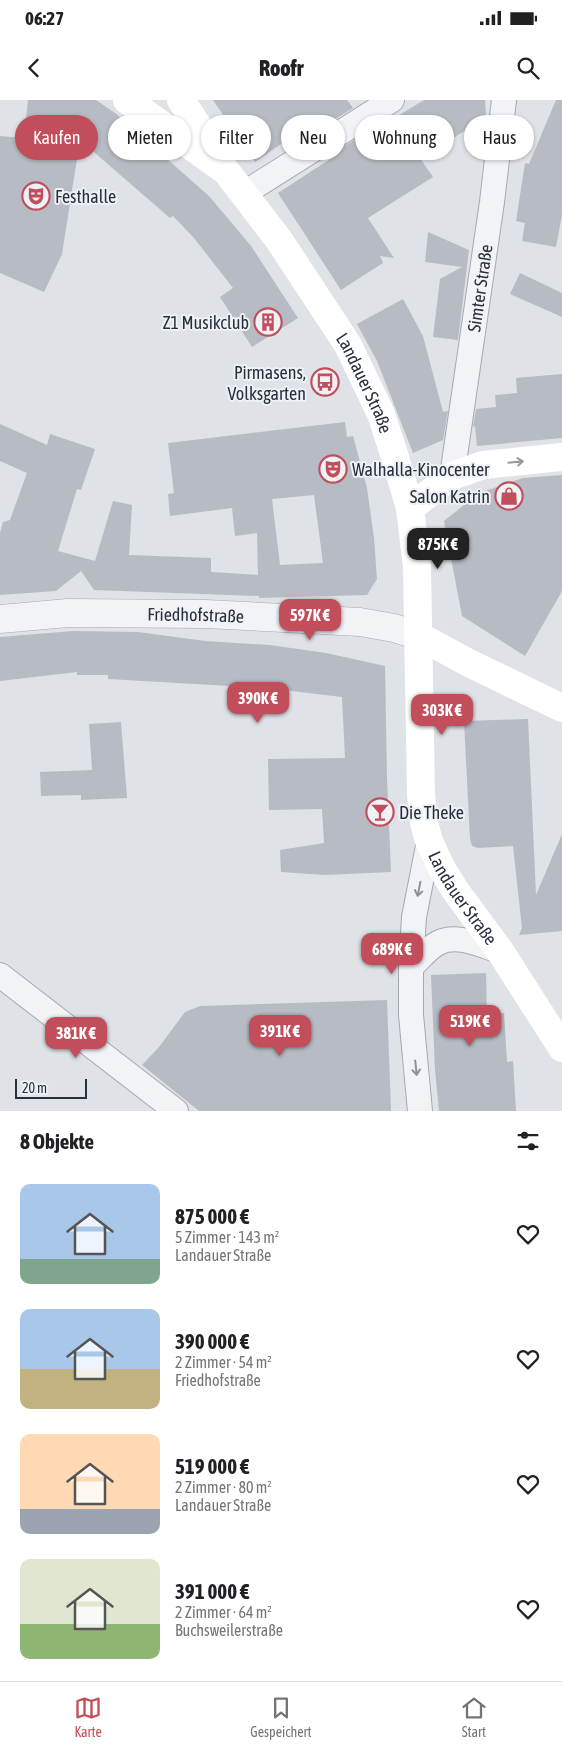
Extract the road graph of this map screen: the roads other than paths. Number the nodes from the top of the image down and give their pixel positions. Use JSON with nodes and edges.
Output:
{"nodes":[{"id":1,"x":127,"y":100,"type":"edge"},
{"id":2,"x":181,"y":100,"type":"edge"},
{"id":3,"x":392,"y":100,"type":"edge"},
{"id":4,"x":504,"y":100,"type":"edge"},
{"id":5,"x":226,"y":171,"type":"junction"},
{"id":6,"x":243,"y":194,"type":"junction"},
{"id":7,"x":562,"y":457,"type":"edge"},
{"id":8,"x":452,"y":476,"type":"junction"},
{"id":9,"x":410,"y":508,"type":"junction"},
{"id":10,"x":0,"y":619,"type":"edge"},
{"id":11,"x":419,"y":636,"type":"junction"},
{"id":12,"x":562,"y":708,"type":"edge"},
{"id":13,"x":429,"y":841,"type":"junction"},
{"id":14,"x":500,"y":952,"type":"junction"},
{"id":15,"x":411,"y":967,"type":"junction"},
{"id":16,"x":0,"y":975,"type":"edge"},
{"id":17,"x":562,"y":1048,"type":"edge"},
{"id":18,"x":176,"y":1111,"type":"edge"},
{"id":19,"x":420,"y":1111,"type":"edge"}],
"edges":[{"from":1,"to":5,"type":"main road","name":"Landauer Straße"},
{"from":2,"to":5,"type":"main road"},
{"from":3,"to":6,"type":"street"},
{"from":4,"to":8,"type":"street","name":"Simter Straße"},
{"from":5,"to":6,"type":"main road","name":"Landauer Straße"},
{"from":6,"to":9,"type":"main road","name":"Landauer Straße"},
{"from":8,"to":7,"type":"main road","one_way":true},
{"from":8,"to":9,"type":"main road"},
{"from":9,"to":11,"type":"main road","name":"Landauer Straße"},
{"from":10,"to":11,"type":"street","name":"Friedhofstraße"},
{"from":11,"to":12,"type":"main road"},
{"from":11,"to":13,"type":"main road","name":"Landauer Straße"},
{"from":13,"to":14,"type":"main road","name":"Landauer Straße"},
{"from":13,"to":15,"type":"street","name":"Landauer Straße","one_way":true},
{"from":14,"to":15,"type":"street"},
{"from":14,"to":17,"type":"main road","name":"Landauer Straße"},
{"from":15,"to":19,"type":"street","name":"Landauer Straße","one_way":true},
{"from":16,"to":18,"type":"street"}]}
